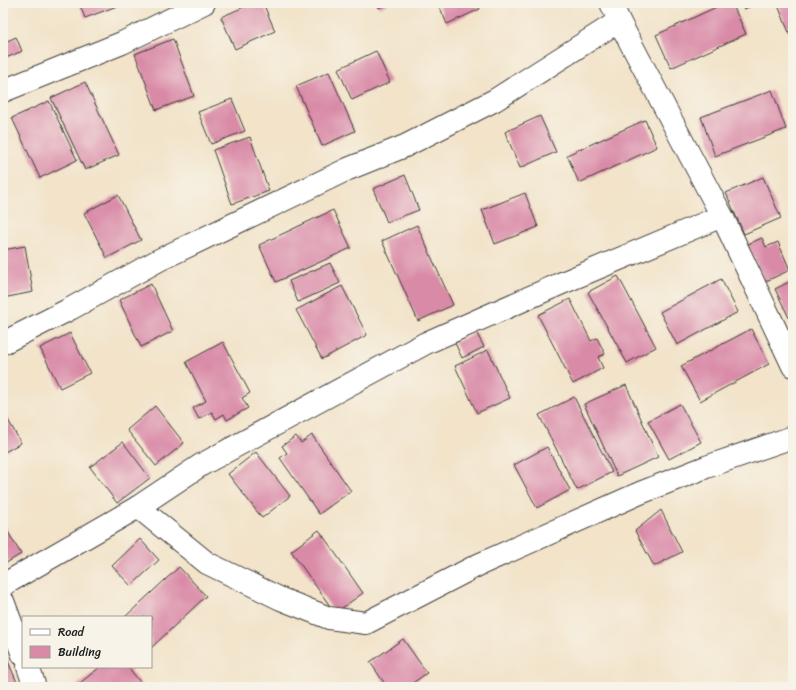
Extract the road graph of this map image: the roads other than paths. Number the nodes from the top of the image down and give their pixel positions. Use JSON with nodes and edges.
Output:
{"nodes":[{"id":1,"x":204,"y":3,"type":"edge"},
{"id":2,"x":615,"y":12,"type":"edge"},
{"id":3,"x":3,"y":91,"type":"edge"},
{"id":4,"x":722,"y":216,"type":"junction"},
{"id":5,"x":3,"y":343,"type":"edge"},
{"id":6,"x":793,"y":366,"type":"edge"},
{"id":7,"x":793,"y":437,"type":"edge"},
{"id":8,"x":138,"y":507,"type":"junction"},
{"id":9,"x":3,"y":585,"type":"edge"},
{"id":10,"x":3,"y":601,"type":"edge"},
{"id":11,"x":22,"y":651,"type":"edge"},
{"id":12,"x":28,"y":668,"type":"edge"},
{"id":13,"x":35,"y":687,"type":"edge"}],
"edges":[{"from":1,"to":3,"type":"street"},
{"from":2,"to":4,"type":"street"},
{"from":2,"to":5,"type":"street"},
{"from":4,"to":6,"type":"street"},
{"from":4,"to":8,"type":"street"},
{"from":7,"to":8,"type":"street"},
{"from":8,"to":9,"type":"street"},
{"from":10,"to":11,"type":"street"},
{"from":12,"to":13,"type":"street"}]}
